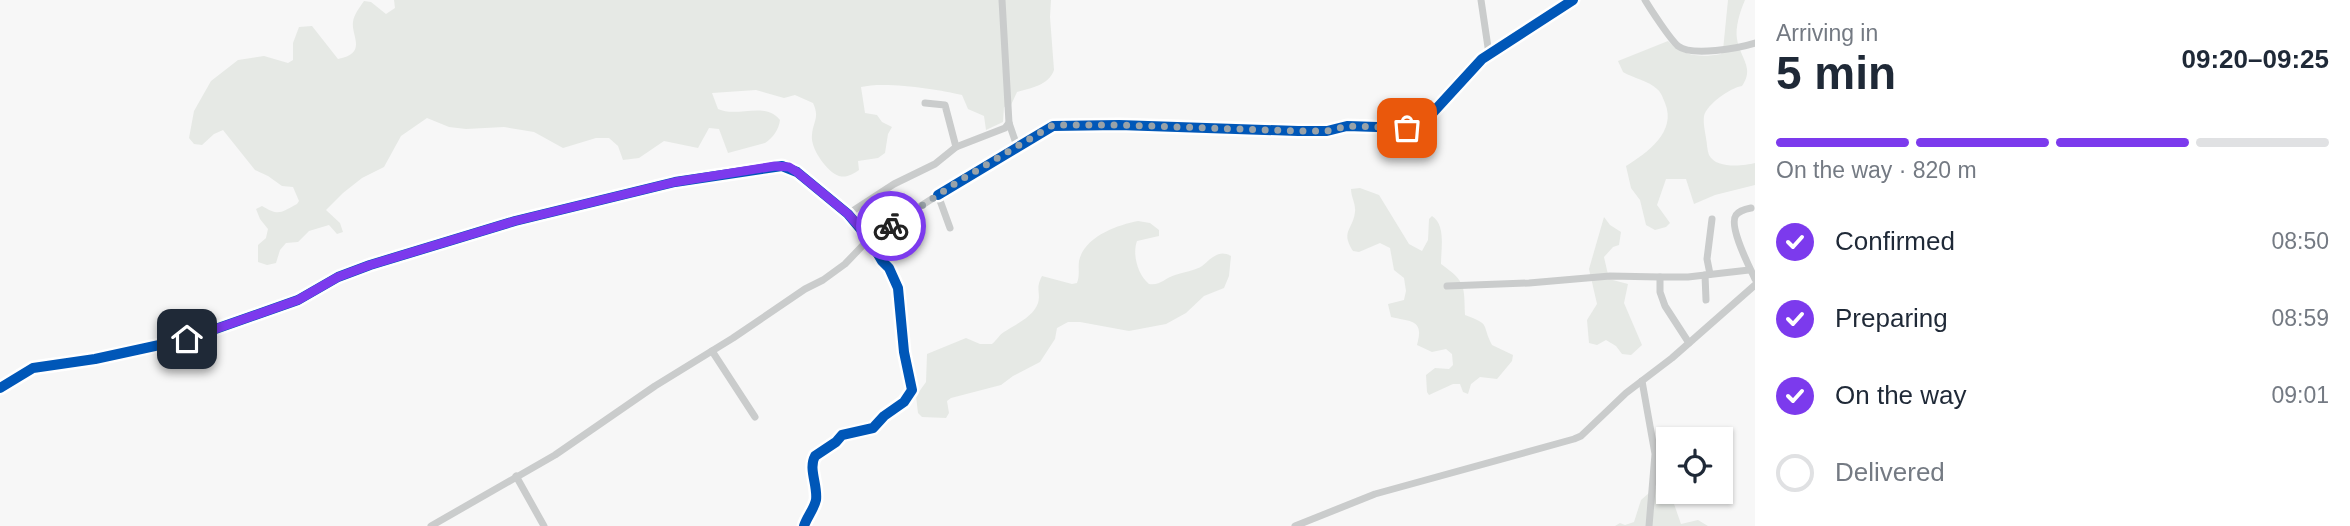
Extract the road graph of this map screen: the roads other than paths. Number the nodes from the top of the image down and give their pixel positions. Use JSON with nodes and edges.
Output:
{"nodes":[{"id":1,"x":1002,"y":0,"type":"edge"},
{"id":2,"x":1481,"y":0,"type":"edge"},
{"id":3,"x":1573,"y":0,"type":"edge"},
{"id":4,"x":1645,"y":0,"type":"edge"},
{"id":5,"x":1755,"y":43,"type":"edge"},
{"id":6,"x":1489,"y":54,"type":"junction"},
{"id":7,"x":925,"y":103,"type":"dead end"},
{"id":8,"x":1009,"y":123,"type":"junction"},
{"id":9,"x":1017,"y":146,"type":"junction"},
{"id":10,"x":956,"y":147,"type":"junction"},
{"id":11,"x":938,"y":195,"type":"junction"},
{"id":12,"x":1751,"y":208,"type":"dead end"},
{"id":13,"x":848,"y":214,"type":"junction"},
{"id":14,"x":1712,"y":219,"type":"dead end"},
{"id":15,"x":950,"y":228,"type":"dead end"},
{"id":16,"x":870,"y":239,"type":"junction"},
{"id":17,"x":1749,"y":270,"type":"junction"},
{"id":18,"x":1708,"y":274,"type":"junction"},
{"id":19,"x":1660,"y":277,"type":"junction"},
{"id":20,"x":1755,"y":279,"type":"edge"},
{"id":21,"x":1755,"y":285,"type":"edge"},
{"id":22,"x":1447,"y":286,"type":"dead end"},
{"id":23,"x":1706,"y":300,"type":"dead end"},
{"id":24,"x":1689,"y":343,"type":"junction"},
{"id":25,"x":712,"y":351,"type":"junction"},
{"id":26,"x":1642,"y":381,"type":"junction"},
{"id":27,"x":0,"y":388,"type":"edge"},
{"id":28,"x":755,"y":417,"type":"dead end"},
{"id":29,"x":516,"y":476,"type":"junction"},
{"id":30,"x":431,"y":526,"type":"edge"},
{"id":31,"x":544,"y":526,"type":"edge"},
{"id":32,"x":804,"y":526,"type":"edge"},
{"id":33,"x":1296,"y":526,"type":"edge"},
{"id":34,"x":1650,"y":526,"type":"edge"}],
"edges":[{"from":1,"to":8,"type":"street"},
{"from":2,"to":6,"type":"street"},
{"from":3,"to":6,"type":"street"},
{"from":4,"to":5,"type":"street"},
{"from":6,"to":9,"type":"street"},
{"from":7,"to":10,"type":"street"},
{"from":8,"to":9,"type":"street"},
{"from":8,"to":10,"type":"street"},
{"from":9,"to":11,"type":"street"},
{"from":10,"to":13,"type":"street"},
{"from":11,"to":15,"type":"street"},
{"from":11,"to":16,"type":"street"},
{"from":12,"to":17,"type":"street"},
{"from":13,"to":16,"type":"street"},
{"from":13,"to":27,"type":"street"},
{"from":14,"to":18,"type":"street"},
{"from":16,"to":25,"type":"street"},
{"from":16,"to":32,"type":"street"},
{"from":17,"to":18,"type":"street"},
{"from":17,"to":20,"type":"street"},
{"from":18,"to":19,"type":"street"},
{"from":18,"to":23,"type":"street"},
{"from":19,"to":22,"type":"street"},
{"from":19,"to":24,"type":"street"},
{"from":21,"to":24,"type":"street"},
{"from":24,"to":26,"type":"street"},
{"from":25,"to":28,"type":"street"},
{"from":25,"to":29,"type":"street"},
{"from":26,"to":33,"type":"street"},
{"from":26,"to":34,"type":"street"},
{"from":29,"to":30,"type":"street"},
{"from":29,"to":31,"type":"street"}]}
